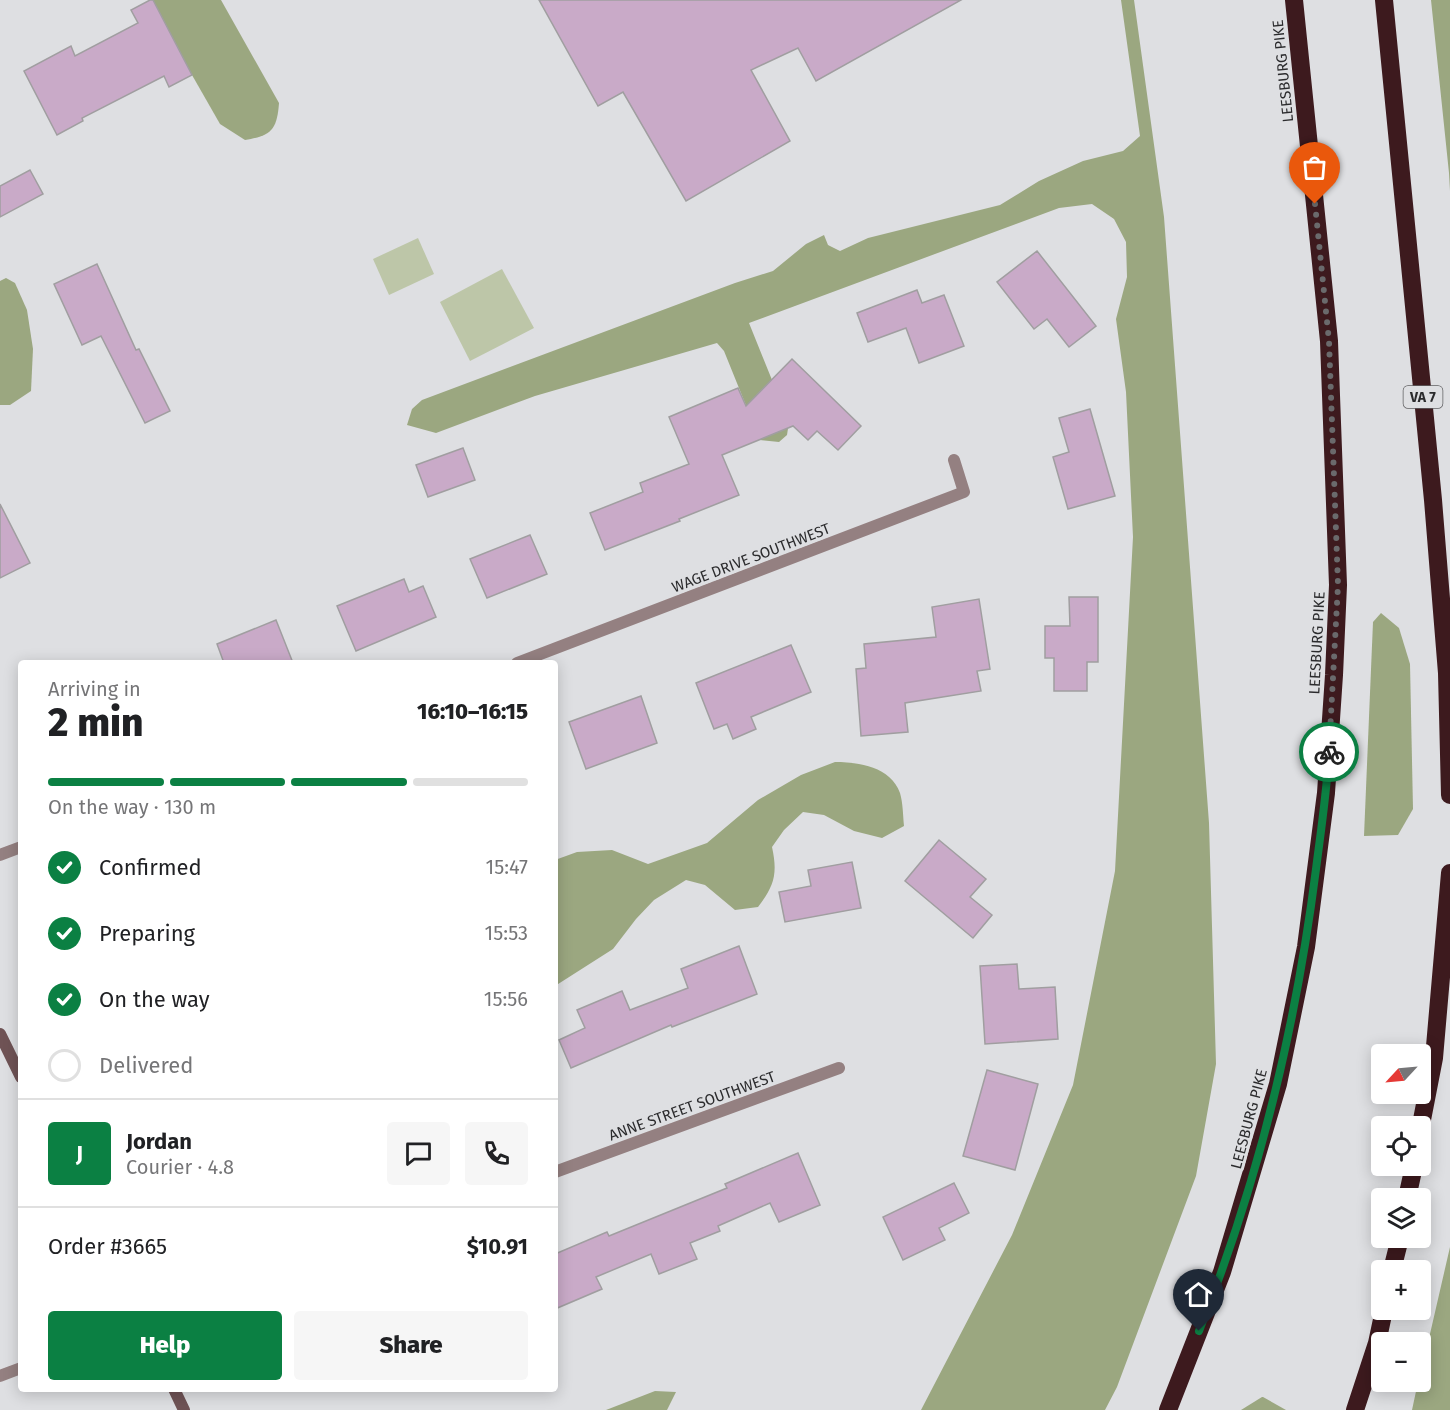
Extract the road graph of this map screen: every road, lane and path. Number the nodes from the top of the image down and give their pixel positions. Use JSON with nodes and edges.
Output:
{"nodes":[{"id":1,"x":1294,"y":0,"type":"edge"},
{"id":2,"x":1384,"y":0,"type":"edge"},
{"id":3,"x":954,"y":460,"type":"dead end"},
{"id":4,"x":525,"y":660,"type":"edge"},
{"id":5,"x":1450,"y":795,"type":"edge"},
{"id":6,"x":18,"y":848,"type":"edge"},
{"id":7,"x":0,"y":855,"type":"edge"},
{"id":8,"x":1450,"y":873,"type":"edge"},
{"id":9,"x":0,"y":1034,"type":"edge"},
{"id":10,"x":839,"y":1068,"type":"dead end"},
{"id":11,"x":18,"y":1071,"type":"edge"},
{"id":12,"x":1423,"y":1116,"type":"edge"},
{"id":13,"x":558,"y":1171,"type":"edge"},
{"id":14,"x":1382,"y":1320,"type":"edge"},
{"id":15,"x":18,"y":1369,"type":"edge"},
{"id":16,"x":0,"y":1376,"type":"edge"},
{"id":17,"x":175,"y":1392,"type":"edge"},
{"id":18,"x":184,"y":1410,"type":"edge"},
{"id":19,"x":1168,"y":1410,"type":"edge"},
{"id":20,"x":1355,"y":1410,"type":"edge"}],
"edges":[{"from":1,"to":19,"type":"highway","name":"LEESBURG PIKE"},
{"from":2,"to":5,"type":"highway","number":"VA 7"},
{"from":3,"to":4,"type":"street","name":"WAGE DRIVE SOUTHWEST"},
{"from":6,"to":7,"type":"street"},
{"from":8,"to":12,"type":"highway"},
{"from":9,"to":11,"type":"street"},
{"from":10,"to":13,"type":"street","name":"ANNE STREET SOUTHWEST"},
{"from":14,"to":20,"type":"highway"},
{"from":15,"to":16,"type":"street"},
{"from":17,"to":18,"type":"street"}]}
